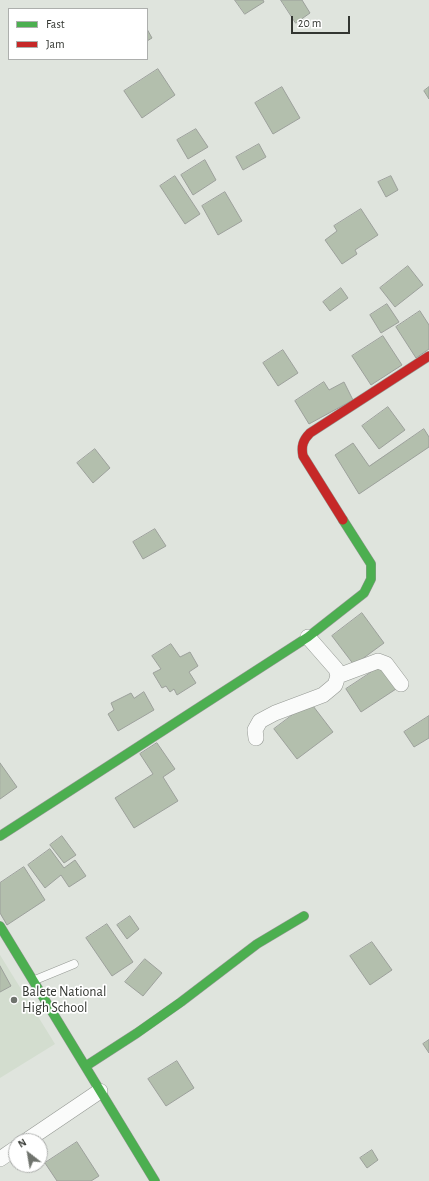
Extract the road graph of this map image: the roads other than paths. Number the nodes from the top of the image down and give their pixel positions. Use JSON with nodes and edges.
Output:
{"nodes":[{"id":1,"x":429,"y":356,"type":"edge"},
{"id":2,"x":308,"y":637,"type":"junction"},
{"id":3,"x":338,"y":676,"type":"junction"},
{"id":4,"x":401,"y":684,"type":"dead end"},
{"id":5,"x":256,"y":738,"type":"dead end"},
{"id":6,"x":0,"y":836,"type":"edge"},
{"id":7,"x":304,"y":916,"type":"dead end"},
{"id":8,"x":0,"y":926,"type":"edge"},
{"id":9,"x":74,"y":964,"type":"dead end"},
{"id":10,"x":34,"y":980,"type":"junction"},
{"id":11,"x":86,"y":1066,"type":"junction"},
{"id":12,"x":100,"y":1091,"type":"junction"},
{"id":13,"x":38,"y":1133,"type":"edge"},
{"id":14,"x":155,"y":1181,"type":"edge"}],
"edges":[{"from":1,"to":2,"type":"street"},
{"from":2,"to":3,"type":"street"},
{"from":2,"to":6,"type":"street"},
{"from":3,"to":4,"type":"street"},
{"from":3,"to":5,"type":"street"},
{"from":7,"to":11,"type":"street"},
{"from":8,"to":10,"type":"street"},
{"from":9,"to":10,"type":"lane"},
{"from":10,"to":11,"type":"street"},
{"from":11,"to":12,"type":"street"},
{"from":12,"to":13,"type":"street"},
{"from":12,"to":14,"type":"street"}]}
